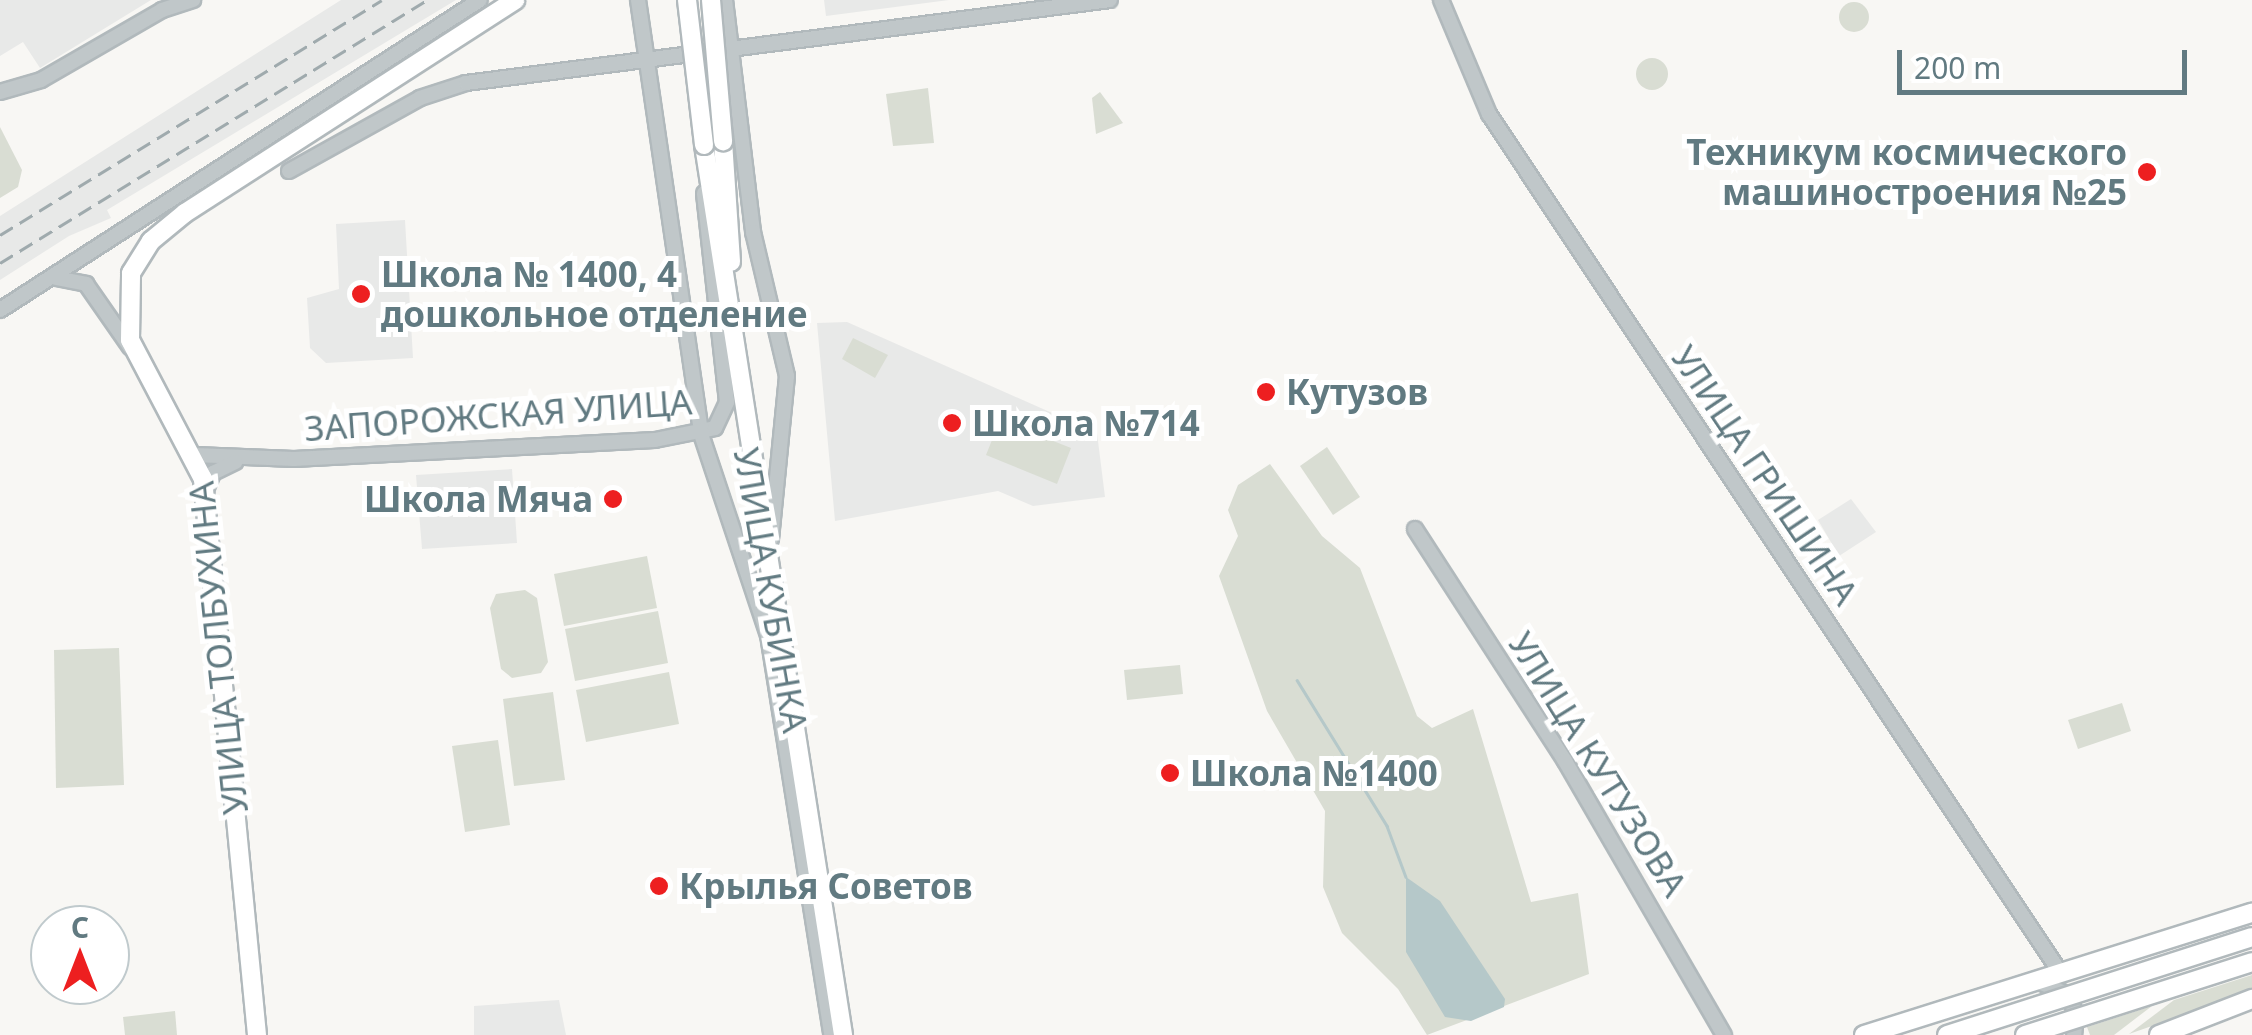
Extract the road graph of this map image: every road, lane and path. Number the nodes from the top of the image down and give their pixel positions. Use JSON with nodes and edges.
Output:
{"nodes":[{"id":1,"x":193,"y":0,"type":"edge"},
{"id":2,"x":480,"y":0,"type":"edge"},
{"id":3,"x":516,"y":0,"type":"edge"},
{"id":4,"x":638,"y":0,"type":"edge"},
{"id":5,"x":687,"y":0,"type":"edge"},
{"id":6,"x":711,"y":0,"type":"edge"},
{"id":7,"x":724,"y":0,"type":"edge"},
{"id":8,"x":1110,"y":0,"type":"edge"},
{"id":9,"x":1441,"y":0,"type":"edge"},
{"id":10,"x":730,"y":47,"type":"junction"},
{"id":11,"x":646,"y":62,"type":"junction"},
{"id":12,"x":0,"y":92,"type":"edge"},
{"id":13,"x":711,"y":150,"type":"junction"},
{"id":14,"x":289,"y":171,"type":"dead end"},
{"id":15,"x":100,"y":248,"type":"junction"},
{"id":16,"x":50,"y":279,"type":"junction"},
{"id":17,"x":92,"y":291,"type":"junction"},
{"id":18,"x":0,"y":310,"type":"edge"},
{"id":19,"x":734,"y":352,"type":"junction"},
{"id":20,"x":137,"y":358,"type":"junction"},
{"id":21,"x":700,"y":434,"type":"junction"},
{"id":22,"x":195,"y":455,"type":"junction"},
{"id":23,"x":241,"y":461,"type":"junction"},
{"id":24,"x":206,"y":492,"type":"junction"},
{"id":25,"x":1415,"y":530,"type":"dead end"},
{"id":26,"x":774,"y":605,"type":"junction"},
{"id":27,"x":2252,"y":913,"type":"edge"},
{"id":28,"x":2252,"y":937,"type":"edge"},
{"id":29,"x":2252,"y":962,"type":"edge"},
{"id":30,"x":2060,"y":972,"type":"junction"},
{"id":31,"x":2035,"y":980,"type":"junction"},
{"id":32,"x":2252,"y":999,"type":"edge"},
{"id":33,"x":257,"y":1035,"type":"edge"},
{"id":34,"x":831,"y":1035,"type":"edge"},
{"id":35,"x":843,"y":1035,"type":"edge"},
{"id":36,"x":1724,"y":1035,"type":"edge"},
{"id":37,"x":1864,"y":1035,"type":"edge"},
{"id":38,"x":1947,"y":1035,"type":"edge"},
{"id":39,"x":2025,"y":1035,"type":"edge"},
{"id":40,"x":2074,"y":1035,"type":"edge"},
{"id":41,"x":2159,"y":1035,"type":"edge"}],
"edges":[{"from":1,"to":12,"type":"street"},
{"from":2,"to":15,"type":"street"},
{"from":3,"to":20,"type":"main road"},
{"from":4,"to":11,"type":"street"},
{"from":5,"to":13,"type":"main road","bridge":true},
{"from":6,"to":13,"type":"main road","bridge":true},
{"from":7,"to":10,"type":"street"},
{"from":8,"to":10,"type":"street"},
{"from":9,"to":30,"type":"street","name":"УЛИЦА ГРИШИНА"},
{"from":10,"to":11,"type":"street"},
{"from":10,"to":26,"type":"street"},
{"from":11,"to":14,"type":"street"},
{"from":11,"to":21,"type":"street"},
{"from":13,"to":19,"type":"main road"},
{"from":13,"to":19,"type":"main road","name":"УЛИЦА КУБИНКА"},
{"from":13,"to":21,"type":"street","name":"ЗАПОРОЖСКАЯ УЛИЦА"},
{"from":15,"to":16,"type":"street"},
{"from":15,"to":17,"type":"street"},
{"from":16,"to":17,"type":"street"},
{"from":16,"to":18,"type":"street"},
{"from":17,"to":20,"type":"street","name":"УЛИЦА ТОЛБУХИНА"},
{"from":19,"to":26,"type":"main road","name":"УЛИЦА КУБИНКА"},
{"from":20,"to":22,"type":"main road","name":"УЛИЦА ТОЛБУХИНА"},
{"from":21,"to":23,"type":"street","name":"ЗАПОРОЖСКАЯ УЛИЦА"},
{"from":21,"to":34,"type":"street"},
{"from":22,"to":23,"type":"street","name":"ЗАПОРОЖСКАЯ УЛИЦА"},
{"from":22,"to":24,"type":"main road","name":"УЛИЦА ТОЛБУХИНА"},
{"from":23,"to":24,"type":"street"},
{"from":24,"to":33,"type":"main road","name":"УЛИЦА ТОЛБУХИНА"},
{"from":25,"to":36,"type":"street","name":"УЛИЦА КУТУЗОВА"},
{"from":26,"to":35,"type":"main road","name":"УЛИЦА КУБИНКА"},
{"from":27,"to":30,"type":"main road"},
{"from":28,"to":38,"type":"main road","bridge":true},
{"from":29,"to":39,"type":"main road","bridge":true},
{"from":30,"to":31,"type":"main road"},
{"from":31,"to":37,"type":"main road"},
{"from":31,"to":40,"type":"street"},
{"from":32,"to":41,"type":"main road"}]}
